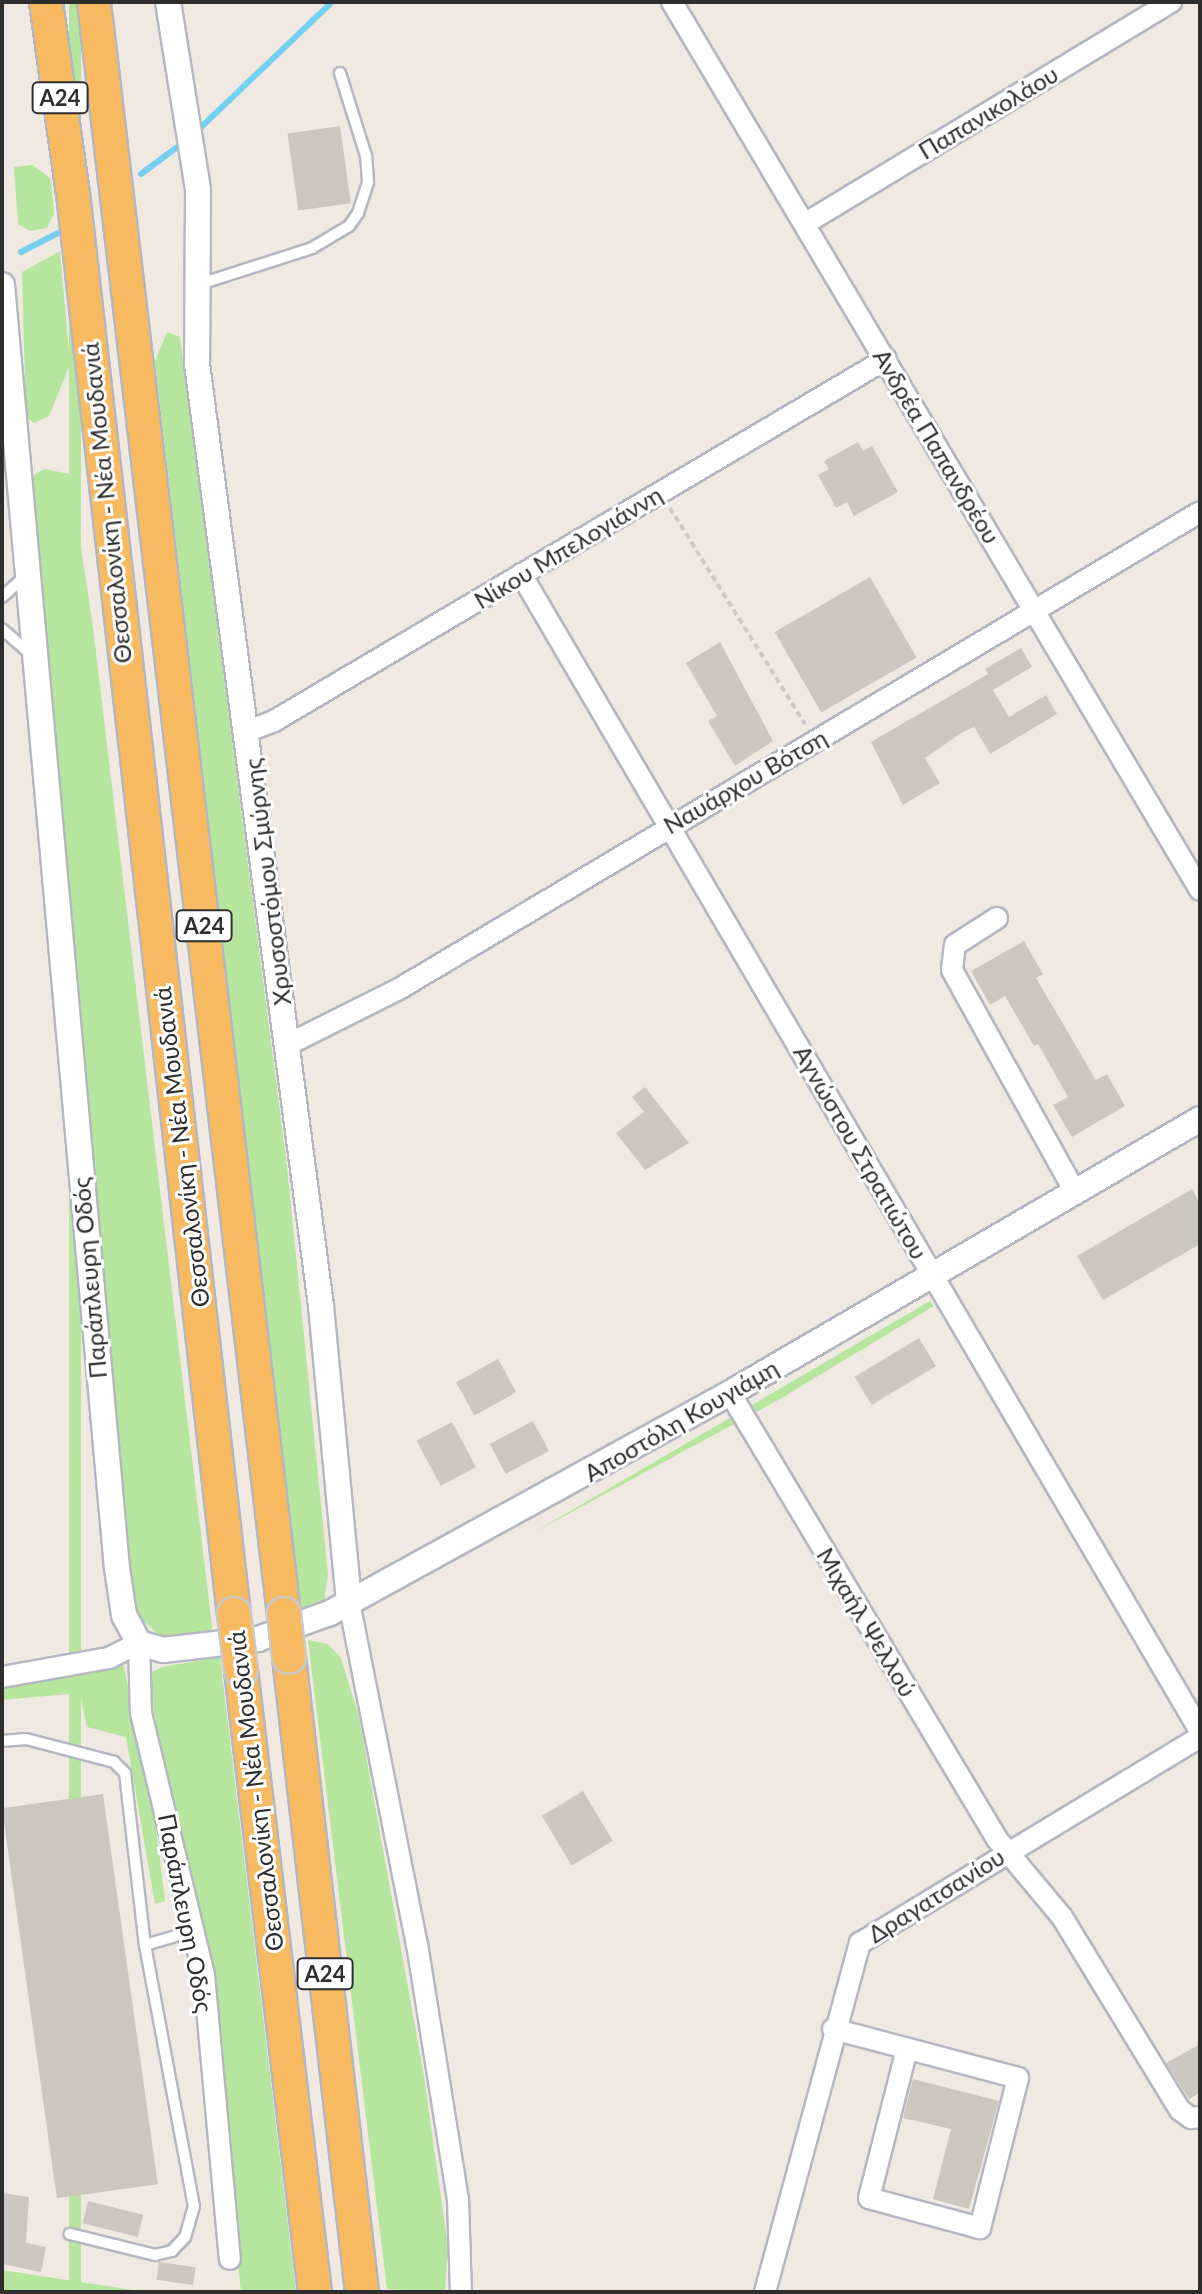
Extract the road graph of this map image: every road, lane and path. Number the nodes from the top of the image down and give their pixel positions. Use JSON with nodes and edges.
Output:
{"nodes":[{"id":1,"x":46,"y":2,"type":"edge"},
{"id":2,"x":94,"y":2,"type":"edge"},
{"id":3,"x":168,"y":2,"type":"edge"},
{"id":4,"x":672,"y":2,"type":"edge"},
{"id":5,"x":1171,"y":2,"type":"edge"},
{"id":6,"x":340,"y":73,"type":"dead end"},
{"id":7,"x":806,"y":223,"type":"junction"},
{"id":8,"x":200,"y":284,"type":"junction"},
{"id":9,"x":2,"y":285,"type":"edge"},
{"id":10,"x":886,"y":359,"type":"junction"},
{"id":11,"x":8,"y":451,"type":"edge"},
{"id":12,"x":660,"y":493,"type":"junction"},
{"id":13,"x":1200,"y":512,"type":"edge"},
{"id":14,"x":521,"y":574,"type":"junction"},
{"id":15,"x":25,"y":576,"type":"junction"},
{"id":16,"x":3,"y":595,"type":"edge"},
{"id":17,"x":1035,"y":612,"type":"junction"},
{"id":18,"x":2,"y":629,"type":"edge"},
{"id":19,"x":32,"y":655,"type":"junction"},
{"id":20,"x":248,"y":731,"type":"junction"},
{"id":21,"x":815,"y":740,"type":"junction"},
{"id":22,"x":668,"y":825,"type":"junction"},
{"id":23,"x":1200,"y":890,"type":"edge"},
{"id":24,"x":997,"y":918,"type":"dead end"},
{"id":25,"x":287,"y":1045,"type":"junction"},
{"id":26,"x":1200,"y":1119,"type":"edge"},
{"id":27,"x":1075,"y":1192,"type":"junction"},
{"id":28,"x":933,"y":1275,"type":"junction"},
{"id":29,"x":730,"y":1393,"type":"junction"},
{"id":30,"x":349,"y":1567,"type":"junction"},
{"id":31,"x":393,"y":1579,"type":"junction"},
{"id":32,"x":349,"y":1602,"type":"junction"},
{"id":33,"x":139,"y":1643,"type":"junction"},
{"id":34,"x":2,"y":1677,"type":"edge"},
{"id":35,"x":1200,"y":1731,"type":"edge"},
{"id":36,"x":1200,"y":1737,"type":"edge"},
{"id":37,"x":2,"y":1741,"type":"edge"},
{"id":38,"x":1006,"y":1851,"type":"junction"},
{"id":39,"x":193,"y":1931,"type":"junction"},
{"id":40,"x":145,"y":1945,"type":"junction"},
{"id":41,"x":833,"y":2029,"type":"junction"},
{"id":42,"x":907,"y":2049,"type":"junction"},
{"id":43,"x":1200,"y":2117,"type":"edge"},
{"id":44,"x":70,"y":2234,"type":"dead end"},
{"id":45,"x":230,"y":2259,"type":"dead end"},
{"id":46,"x":315,"y":2292,"type":"edge"},
{"id":47,"x":362,"y":2292,"type":"edge"},
{"id":48,"x":461,"y":2292,"type":"edge"},
{"id":49,"x":765,"y":2292,"type":"edge"}],
"edges":[{"from":1,"to":46,"type":"highway","name":"Θεσσαλονίκη - Νέα Μουδανιά","number":"Α24","bridge":true},
{"from":2,"to":47,"type":"highway","name":"Θεσσαλονίκη - Νέα Μουδανιά","number":"Α24","bridge":true},
{"from":3,"to":8,"type":"street","name":"Χρυσοστόμου Σμύρνης"},
{"from":4,"to":7,"type":"street","name":"Ανδρέα Παπανδρέου"},
{"from":5,"to":7,"type":"street","name":"Παπανικολάου"},
{"from":6,"to":8,"type":"lane"},
{"from":7,"to":10,"type":"street","name":"Ανδρέα Παπανδρέου"},
{"from":8,"to":20,"type":"street","name":"Χρυσοστόμου Σμύρνης"},
{"from":9,"to":11,"type":"street","name":"Παράπλευρη Οδός"},
{"from":10,"to":12,"type":"street","name":"Νίκου Μπελογιάννη"},
{"from":10,"to":17,"type":"street","name":"Ανδρέα Παπανδρέου"},
{"from":11,"to":15,"type":"street","name":"Παράπλευρη Οδός"},
{"from":12,"to":14,"type":"street","name":"Νίκου Μπελογιάννη"},
{"from":12,"to":21,"type":"path"},
{"from":13,"to":17,"type":"street","name":"Ναυάρχου Βότση"},
{"from":14,"to":20,"type":"street","name":"Νίκου Μπελογιάννη"},
{"from":14,"to":22,"type":"street","name":"Αγνώστου Στρατιώτου"},
{"from":15,"to":16,"type":"lane"},
{"from":15,"to":19,"type":"street","name":"Παράπλευρη Οδός"},
{"from":17,"to":21,"type":"street","name":"Ναυάρχου Βότση"},
{"from":17,"to":23,"type":"street","name":"Ανδρέα Παπανδρέου"},
{"from":18,"to":19,"type":"lane"},
{"from":19,"to":33,"type":"street","name":"Παράπλευρη Οδός"},
{"from":20,"to":25,"type":"street","name":"Χρυσοστόμου Σμύρνης"},
{"from":21,"to":22,"type":"street","name":"Ναυάρχου Βότση"},
{"from":22,"to":25,"type":"street","name":"Ναυάρχου Βότση"},
{"from":22,"to":28,"type":"street","name":"Αγνώστου Στρατιώτου"},
{"from":24,"to":27,"type":"street"},
{"from":25,"to":30,"type":"street","name":"Χρυσοστόμου Σμύρνης"},
{"from":26,"to":27,"type":"street","name":"Αποστόλη Κουγιάμη"},
{"from":27,"to":28,"type":"street","name":"Αποστόλη Κουγιάμη"},
{"from":28,"to":29,"type":"street","name":"Αποστόλη Κουγιάμη"},
{"from":28,"to":35,"type":"street","name":"Αγνώστου Στρατιώτου"},
{"from":29,"to":31,"type":"street","name":"Αποστόλη Κουγιάμη"},
{"from":29,"to":38,"type":"street","name":"Μιχαήλ Ψελλού"},
{"from":30,"to":31,"type":"street"},
{"from":30,"to":32,"type":"street","name":"Χρυσοστόμου Σμύρνης"},
{"from":31,"to":32,"type":"street","name":"Αποστόλη Κουγιάμη"},
{"from":32,"to":33,"type":"street","name":"Αποστόλη Κουγιάμη"},
{"from":32,"to":48,"type":"street"},
{"from":33,"to":34,"type":"street"},
{"from":33,"to":39,"type":"street","name":"Παράπλευρη Οδός"},
{"from":36,"to":38,"type":"street","name":"Δραγατσανίου"},
{"from":37,"to":40,"type":"lane"},
{"from":38,"to":41,"type":"street","name":"Δραγατσανίου"},
{"from":38,"to":43,"type":"street","name":"Μιχαήλ Ψελλού"},
{"from":39,"to":40,"type":"lane"},
{"from":39,"to":45,"type":"street","name":"Παράπλευρη Οδός"},
{"from":40,"to":44,"type":"lane"},
{"from":41,"to":42,"type":"street"},
{"from":41,"to":49,"type":"street","name":"Δραγατσανίου"},
{"from":42,"to":42,"type":"street"}]}
